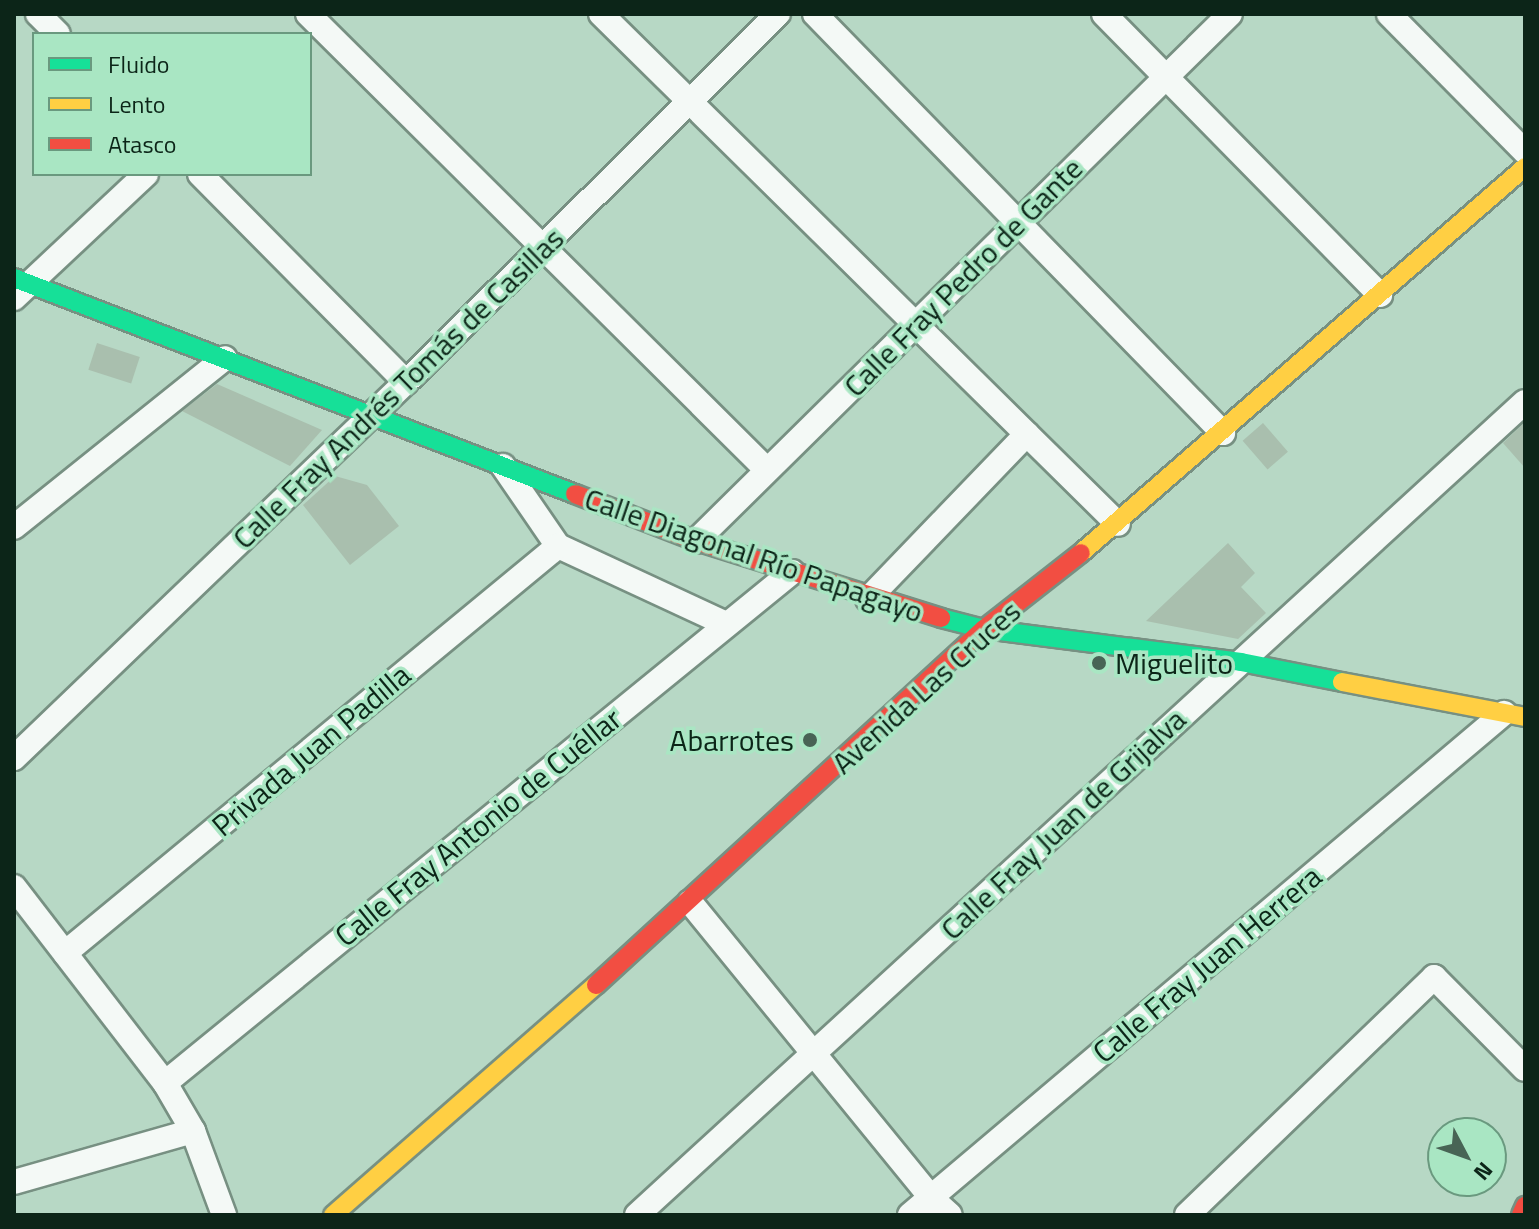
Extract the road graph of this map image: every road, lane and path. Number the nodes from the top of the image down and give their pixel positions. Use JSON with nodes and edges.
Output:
{"nodes":[{"id":1,"x":38,"y":14,"type":"edge"},
{"id":2,"x":601,"y":14,"type":"edge"},
{"id":3,"x":778,"y":14,"type":"edge"},
{"id":4,"x":815,"y":14,"type":"edge"},
{"id":5,"x":1104,"y":14,"type":"edge"},
{"id":6,"x":1230,"y":14,"type":"edge"},
{"id":7,"x":1389,"y":14,"type":"edge"},
{"id":8,"x":309,"y":21,"type":"edge"},
{"id":9,"x":56,"y":32,"type":"edge"},
{"id":10,"x":1166,"y":77,"type":"junction"},
{"id":11,"x":689,"y":101,"type":"junction"},
{"id":12,"x":1525,"y":152,"type":"edge"},
{"id":13,"x":1525,"y":167,"type":"edge"},
{"id":14,"x":144,"y":176,"type":"edge"},
{"id":15,"x":202,"y":176,"type":"edge"},
{"id":16,"x":1018,"y":223,"type":"junction"},
{"id":17,"x":543,"y":246,"type":"junction"},
{"id":18,"x":20,"y":286,"type":"edge"},
{"id":19,"x":1380,"y":295,"type":"junction"},
{"id":20,"x":915,"y":324,"type":"junction"},
{"id":21,"x":225,"y":358,"type":"junction"},
{"id":22,"x":406,"y":382,"type":"junction"},
{"id":23,"x":1525,"y":402,"type":"edge"},
{"id":24,"x":372,"y":415,"type":"junction"},
{"id":25,"x":1223,"y":433,"type":"junction"},
{"id":26,"x":1027,"y":434,"type":"junction"},
{"id":27,"x":503,"y":466,"type":"junction"},
{"id":28,"x":767,"y":470,"type":"junction"},
{"id":29,"x":1118,"y":524,"type":"junction"},
{"id":30,"x":14,"y":527,"type":"edge"},
{"id":31,"x":696,"y":541,"type":"junction"},
{"id":32,"x":558,"y":546,"type":"junction"},
{"id":33,"x":792,"y":572,"type":"junction"},
{"id":34,"x":868,"y":599,"type":"junction"},
{"id":35,"x":726,"y":624,"type":"junction"},
{"id":36,"x":984,"y":629,"type":"junction"},
{"id":37,"x":1241,"y":662,"type":"junction"},
{"id":38,"x":1514,"y":715,"type":"edge"},
{"id":39,"x":14,"y":758,"type":"edge"},
{"id":40,"x":14,"y":887,"type":"edge"},
{"id":41,"x":690,"y":902,"type":"junction"},
{"id":42,"x":65,"y":953,"type":"junction"},
{"id":43,"x":813,"y":1055,"type":"junction"},
{"id":44,"x":1525,"y":1069,"type":"edge"},
{"id":45,"x":165,"y":1083,"type":"junction"},
{"id":46,"x":193,"y":1131,"type":"junction"},
{"id":47,"x":14,"y":1182,"type":"edge"},
{"id":48,"x":931,"y":1198,"type":"junction"},
{"id":49,"x":1525,"y":1206,"type":"edge"},
{"id":50,"x":224,"y":1215,"type":"edge"},
{"id":51,"x":333,"y":1215,"type":"edge"},
{"id":52,"x":637,"y":1215,"type":"edge"},
{"id":53,"x":910,"y":1215,"type":"edge"},
{"id":54,"x":950,"y":1215,"type":"edge"},
{"id":55,"x":1187,"y":1215,"type":"edge"},
{"id":56,"x":1521,"y":1215,"type":"edge"}],
"edges":[{"from":1,"to":9,"type":"street"},
{"from":2,"to":11,"type":"street"},
{"from":3,"to":11,"type":"street","name":"Calle Fray Andrés Tomás de Casillas"},
{"from":4,"to":16,"type":"street"},
{"from":5,"to":10,"type":"street"},
{"from":6,"to":10,"type":"street","name":"Calle Fray Pedro de Gante"},
{"from":7,"to":12,"type":"street"},
{"from":8,"to":17,"type":"street"},
{"from":10,"to":16,"type":"street","name":"Calle Fray Pedro de Gante"},
{"from":10,"to":19,"type":"street"},
{"from":11,"to":17,"type":"street","name":"Calle Fray Andrés Tomás de Casillas"},
{"from":11,"to":20,"type":"street"},
{"from":13,"to":19,"type":"street","name":"Avenida Las Cruces"},
{"from":14,"to":18,"type":"street"},
{"from":15,"to":22,"type":"street"},
{"from":16,"to":20,"type":"street","name":"Calle Fray Pedro de Gante"},
{"from":16,"to":25,"type":"street"},
{"from":17,"to":22,"type":"street","name":"Calle Fray Andrés Tomás de Casillas"},
{"from":17,"to":28,"type":"street"},
{"from":18,"to":21,"type":"street","name":"Calle Diagonal Río Papagayo"},
{"from":19,"to":25,"type":"street","name":"Avenida Las Cruces"},
{"from":20,"to":26,"type":"street"},
{"from":20,"to":28,"type":"street","name":"Calle Fray Pedro de Gante"},
{"from":21,"to":24,"type":"street","name":"Calle Diagonal Río Papagayo"},
{"from":21,"to":30,"type":"street"},
{"from":22,"to":24,"type":"street","name":"Calle Fray Andrés Tomás de Casillas"},
{"from":23,"to":37,"type":"street","name":"Calle Fray Juan de Grijalva"},
{"from":24,"to":27,"type":"street","name":"Calle Diagonal Río Papagayo"},
{"from":24,"to":39,"type":"street","name":"Calle Fray Andrés Tomás de Casillas"},
{"from":25,"to":29,"type":"street","name":"Avenida Las Cruces"},
{"from":26,"to":29,"type":"street"},
{"from":26,"to":34,"type":"street"},
{"from":27,"to":31,"type":"street","name":"Calle Diagonal Río Papagayo"},
{"from":27,"to":32,"type":"street"},
{"from":28,"to":31,"type":"street","name":"Calle Fray Pedro de Gante"},
{"from":29,"to":36,"type":"street","name":"Avenida Las Cruces"},
{"from":31,"to":33,"type":"street","name":"Calle Diagonal Río Papagayo"},
{"from":32,"to":35,"type":"street"},
{"from":32,"to":42,"type":"street","name":"Privada Juan Padilla"},
{"from":33,"to":34,"type":"street","name":"Calle Diagonal Río Papagayo"},
{"from":33,"to":35,"type":"street","name":"Calle Fray Antonio de Cuéllar"},
{"from":34,"to":36,"type":"street","name":"Calle Diagonal Río Papagayo"},
{"from":35,"to":45,"type":"street","name":"Calle Fray Antonio de Cuéllar"},
{"from":36,"to":37,"type":"street","name":"Calle Diagonal Río Papagayo"},
{"from":36,"to":41,"type":"street","name":"Avenida Las Cruces"},
{"from":37,"to":38,"type":"street","name":"Calle Diagonal Río Papagayo"},
{"from":37,"to":43,"type":"street","name":"Calle Fray Juan de Grijalva"},
{"from":38,"to":48,"type":"street","name":"Calle Fray Juan Herrera"},
{"from":40,"to":42,"type":"street"},
{"from":41,"to":43,"type":"street"},
{"from":41,"to":51,"type":"street","name":"Avenida Las Cruces"},
{"from":42,"to":45,"type":"street"},
{"from":43,"to":48,"type":"street"},
{"from":43,"to":52,"type":"street","name":"Calle Fray Juan de Grijalva"},
{"from":44,"to":55,"type":"street"},
{"from":45,"to":46,"type":"street"},
{"from":46,"to":47,"type":"street"},
{"from":46,"to":50,"type":"street"},
{"from":48,"to":53,"type":"street","name":"Calle Fray Juan Herrera"},
{"from":48,"to":54,"type":"street"},
{"from":49,"to":56,"type":"street"}]}
